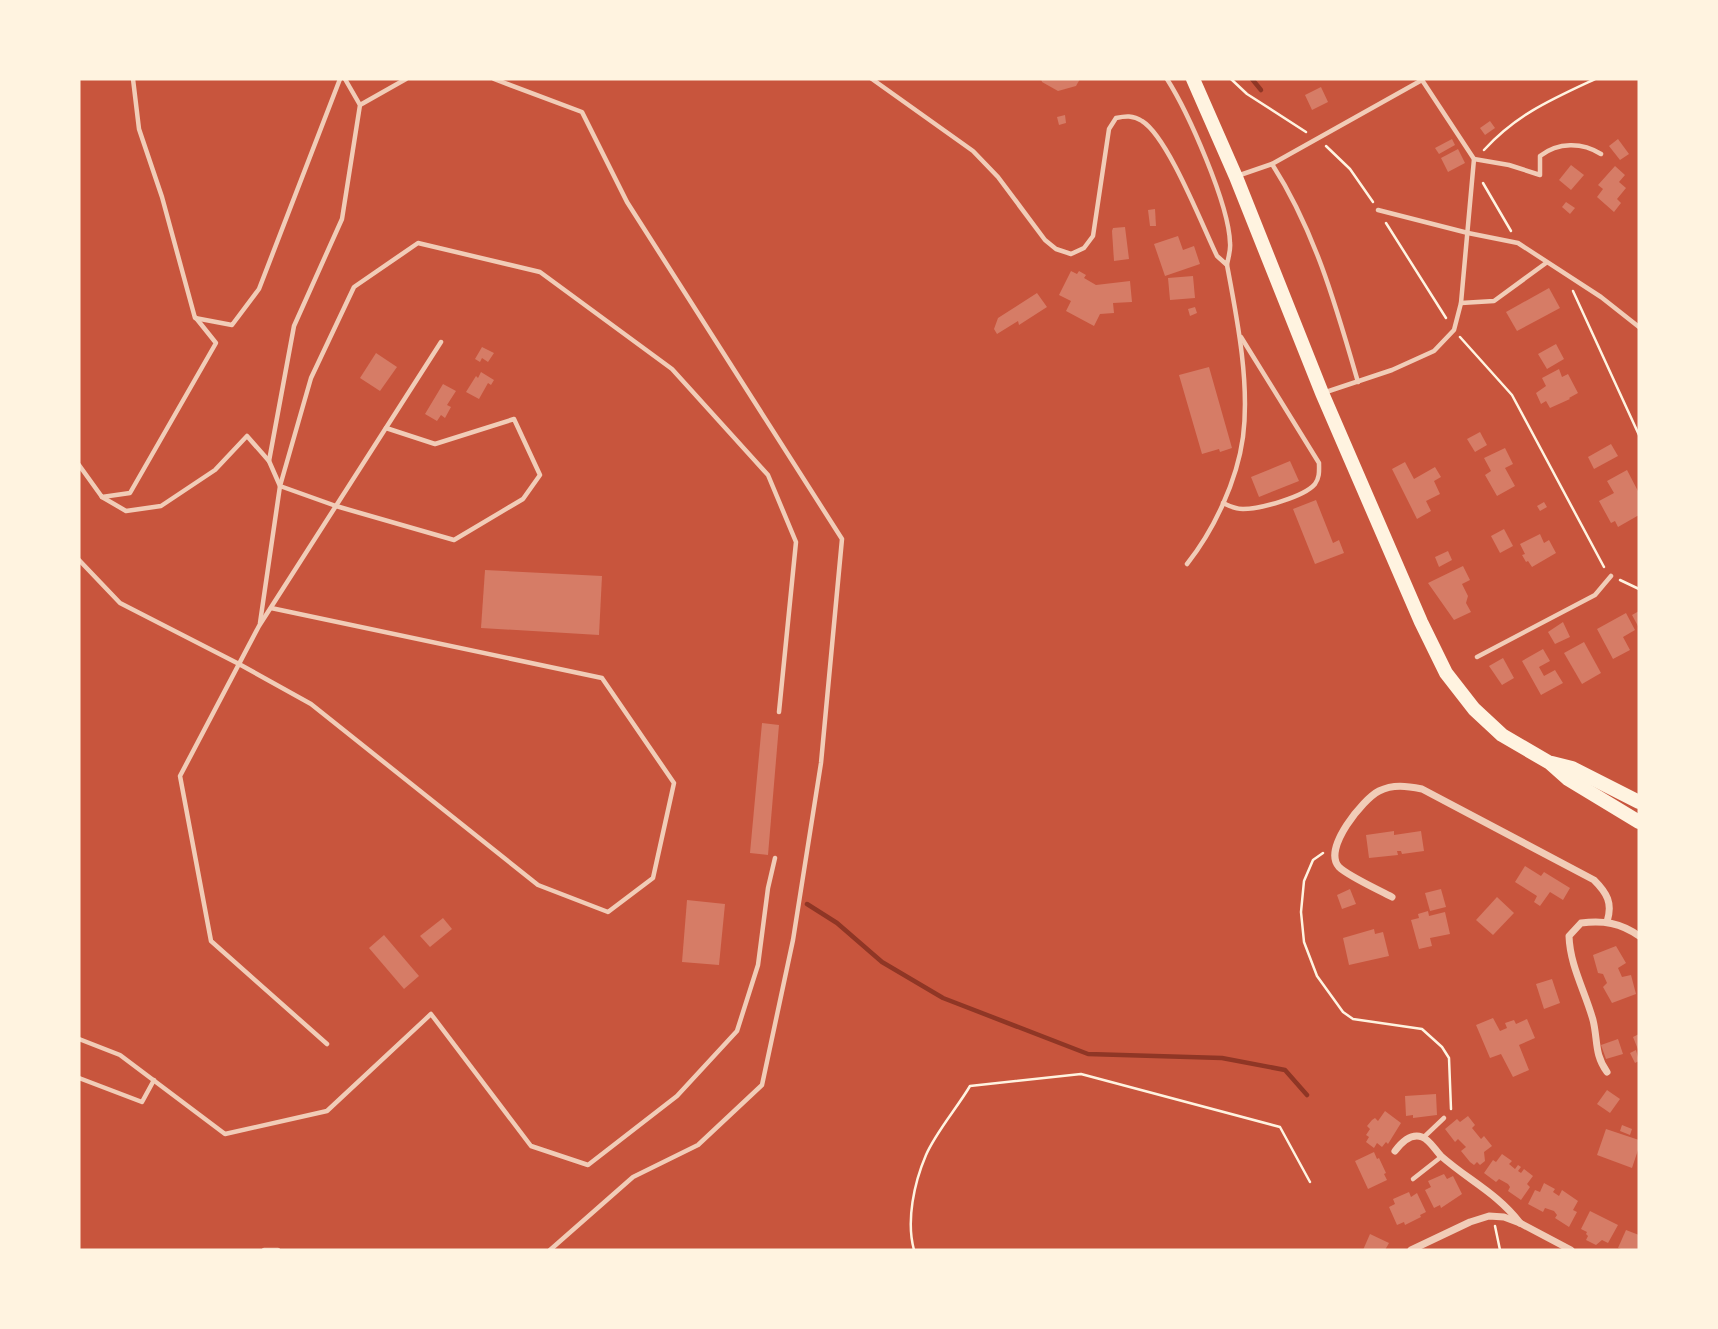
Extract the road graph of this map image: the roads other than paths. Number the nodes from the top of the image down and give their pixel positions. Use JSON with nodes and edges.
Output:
{"nodes":[{"id":1,"x":133,"y":79,"type":"edge"},
{"id":2,"x":342,"y":79,"type":"edge"},
{"id":3,"x":406,"y":79,"type":"edge"},
{"id":4,"x":494,"y":79,"type":"edge"},
{"id":5,"x":872,"y":79,"type":"edge"},
{"id":6,"x":1167,"y":79,"type":"edge"},
{"id":7,"x":1193,"y":79,"type":"edge"},
{"id":8,"x":360,"y":105,"type":"junction"},
{"id":9,"x":1601,"y":154,"type":"dead end"},
{"id":10,"x":1474,"y":159,"type":"junction"},
{"id":11,"x":1272,"y":164,"type":"junction"},
{"id":12,"x":1236,"y":177,"type":"junction"},
{"id":13,"x":1378,"y":210,"type":"road end"},
{"id":14,"x":1468,"y":233,"type":"junction"},
{"id":15,"x":1546,"y":263,"type":"junction"},
{"id":16,"x":1227,"y":265,"type":"junction"},
{"id":17,"x":1461,"y":303,"type":"junction"},
{"id":18,"x":195,"y":318,"type":"junction"},
{"id":19,"x":1639,"y":327,"type":"edge"},
{"id":20,"x":1240,"y":335,"type":"junction"},
{"id":21,"x":441,"y":342,"type":"dead end"},
{"id":22,"x":1358,"y":382,"type":"junction"},
{"id":23,"x":1322,"y":393,"type":"junction"},
{"id":24,"x":386,"y":428,"type":"junction"},
{"id":25,"x":269,"y":461,"type":"junction"},
{"id":26,"x":79,"y":465,"type":"edge"},
{"id":27,"x":280,"y":486,"type":"junction"},
{"id":28,"x":102,"y":498,"type":"junction"},
{"id":29,"x":1223,"y":503,"type":"junction"},
{"id":30,"x":336,"y":506,"type":"junction"},
{"id":31,"x":79,"y":560,"type":"edge"},
{"id":32,"x":1187,"y":565,"type":"dead end"},
{"id":33,"x":1611,"y":576,"type":"road end"},
{"id":34,"x":271,"y":608,"type":"junction"},
{"id":35,"x":259,"y":626,"type":"junction"},
{"id":36,"x":1477,"y":657,"type":"dead end"},
{"id":37,"x":239,"y":664,"type":"junction"},
{"id":38,"x":779,"y":712,"type":"dead end"},
{"id":39,"x":1550,"y":763,"type":"junction"},
{"id":40,"x":1639,"y":802,"type":"edge"},
{"id":41,"x":1639,"y":822,"type":"edge"},
{"id":42,"x":775,"y":858,"type":"dead end"},
{"id":43,"x":1392,"y":897,"type":"dead end"},
{"id":44,"x":1607,"y":922,"type":"junction"},
{"id":45,"x":1639,"y":936,"type":"edge"},
{"id":46,"x":79,"y":1039,"type":"edge"},
{"id":47,"x":327,"y":1044,"type":"dead end"},
{"id":48,"x":1607,"y":1072,"type":"dead end"},
{"id":49,"x":79,"y":1078,"type":"edge"},
{"id":50,"x":154,"y":1080,"type":"junction"},
{"id":51,"x":1444,"y":1118,"type":"dead end"},
{"id":52,"x":1424,"y":1138,"type":"junction"},
{"id":53,"x":1395,"y":1151,"type":"dead end"},
{"id":54,"x":1442,"y":1156,"type":"junction"},
{"id":55,"x":1413,"y":1180,"type":"dead end"},
{"id":56,"x":1520,"y":1223,"type":"junction"},
{"id":57,"x":264,"y":1250,"type":"edge"},
{"id":58,"x":278,"y":1250,"type":"edge"},
{"id":59,"x":550,"y":1250,"type":"edge"},
{"id":60,"x":1410,"y":1250,"type":"edge"},
{"id":61,"x":1571,"y":1250,"type":"edge"}],
"edges":[{"from":1,"to":18,"type":"lane"},
{"from":2,"to":8,"type":"lane"},
{"from":2,"to":18,"type":"lane"},
{"from":3,"to":8,"type":"lane"},
{"from":4,"to":59,"type":"lane"},
{"from":5,"to":16,"type":"lane"},
{"from":6,"to":16,"type":"lane"},
{"from":7,"to":12,"type":"main road"},
{"from":8,"to":25,"type":"lane"},
{"from":9,"to":10,"type":"lane"},
{"from":10,"to":11,"type":"lane"},
{"from":10,"to":14,"type":"lane"},
{"from":11,"to":12,"type":"lane"},
{"from":11,"to":22,"type":"lane"},
{"from":12,"to":23,"type":"main road"},
{"from":13,"to":14,"type":"lane"},
{"from":14,"to":15,"type":"lane"},
{"from":14,"to":17,"type":"lane"},
{"from":15,"to":17,"type":"lane"},
{"from":15,"to":19,"type":"lane"},
{"from":16,"to":20,"type":"lane"},
{"from":17,"to":22,"type":"lane"},
{"from":18,"to":28,"type":"lane"},
{"from":20,"to":29,"type":"lane"},
{"from":20,"to":29,"type":"lane"},
{"from":21,"to":24,"type":"lane"},
{"from":22,"to":23,"type":"lane"},
{"from":23,"to":39,"type":"main road"},
{"from":24,"to":30,"type":"lane"},
{"from":24,"to":30,"type":"lane"},
{"from":25,"to":27,"type":"lane"},
{"from":25,"to":28,"type":"lane"},
{"from":26,"to":28,"type":"lane"},
{"from":27,"to":30,"type":"lane"},
{"from":27,"to":35,"type":"lane"},
{"from":27,"to":38,"type":"lane"},
{"from":29,"to":32,"type":"lane"},
{"from":30,"to":34,"type":"lane"},
{"from":31,"to":37,"type":"lane"},
{"from":33,"to":36,"type":"lane"},
{"from":34,"to":35,"type":"lane"},
{"from":34,"to":37,"type":"lane"},
{"from":35,"to":37,"type":"lane"},
{"from":37,"to":47,"type":"lane"},
{"from":39,"to":40,"type":"main road"},
{"from":39,"to":41,"type":"main road"},
{"from":42,"to":50,"type":"lane"},
{"from":43,"to":44,"type":"street"},
{"from":44,"to":45,"type":"street"},
{"from":44,"to":48,"type":"street"},
{"from":46,"to":50,"type":"lane"},
{"from":49,"to":50,"type":"lane"},
{"from":51,"to":52,"type":"lane"},
{"from":52,"to":53,"type":"street"},
{"from":52,"to":54,"type":"street"},
{"from":54,"to":55,"type":"lane"},
{"from":54,"to":56,"type":"street"},
{"from":56,"to":60,"type":"street"},
{"from":56,"to":61,"type":"street"},
{"from":57,"to":58,"type":"lane"}]}
